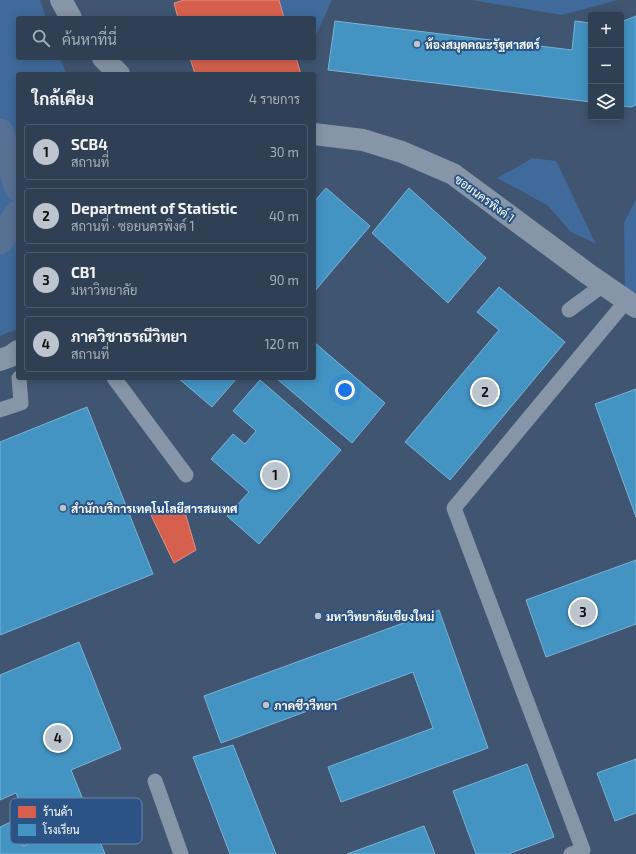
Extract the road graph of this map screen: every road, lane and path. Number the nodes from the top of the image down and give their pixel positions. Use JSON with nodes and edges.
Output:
{"nodes":[{"id":1,"x":60,"y":0,"type":"edge"},
{"id":2,"x":70,"y":16,"type":"edge"},
{"id":3,"x":95,"y":60,"type":"edge"},
{"id":4,"x":105,"y":60,"type":"edge"},
{"id":5,"x":102,"y":72,"type":"edge"},
{"id":6,"x":117,"y":72,"type":"edge"},
{"id":7,"x":316,"y":134,"type":"edge"},
{"id":8,"x":633,"y":303,"type":"edge"},
{"id":9,"x":569,"y":310,"type":"dead end"},
{"id":10,"x":19,"y":380,"type":"edge"},
{"id":11,"x":115,"y":380,"type":"edge"},
{"id":12,"x":0,"y":410,"type":"edge"},
{"id":13,"x":186,"y":475,"type":"dead end"},
{"id":14,"x":155,"y":781,"type":"dead end"},
{"id":15,"x":580,"y":853,"type":"edge"},
{"id":16,"x":182,"y":854,"type":"edge"}],
"edges":[{"from":1,"to":2,"type":"street"},
{"from":3,"to":5,"type":"street"},
{"from":4,"to":6,"type":"street"},
{"from":7,"to":8,"type":"street","name":"ซอยนครพิงค์ 1"},
{"from":8,"to":9,"type":"lane"},
{"from":8,"to":15,"type":"lane"},
{"from":10,"to":12,"type":"lane"},
{"from":11,"to":13,"type":"lane"},
{"from":14,"to":16,"type":"lane"}]}
